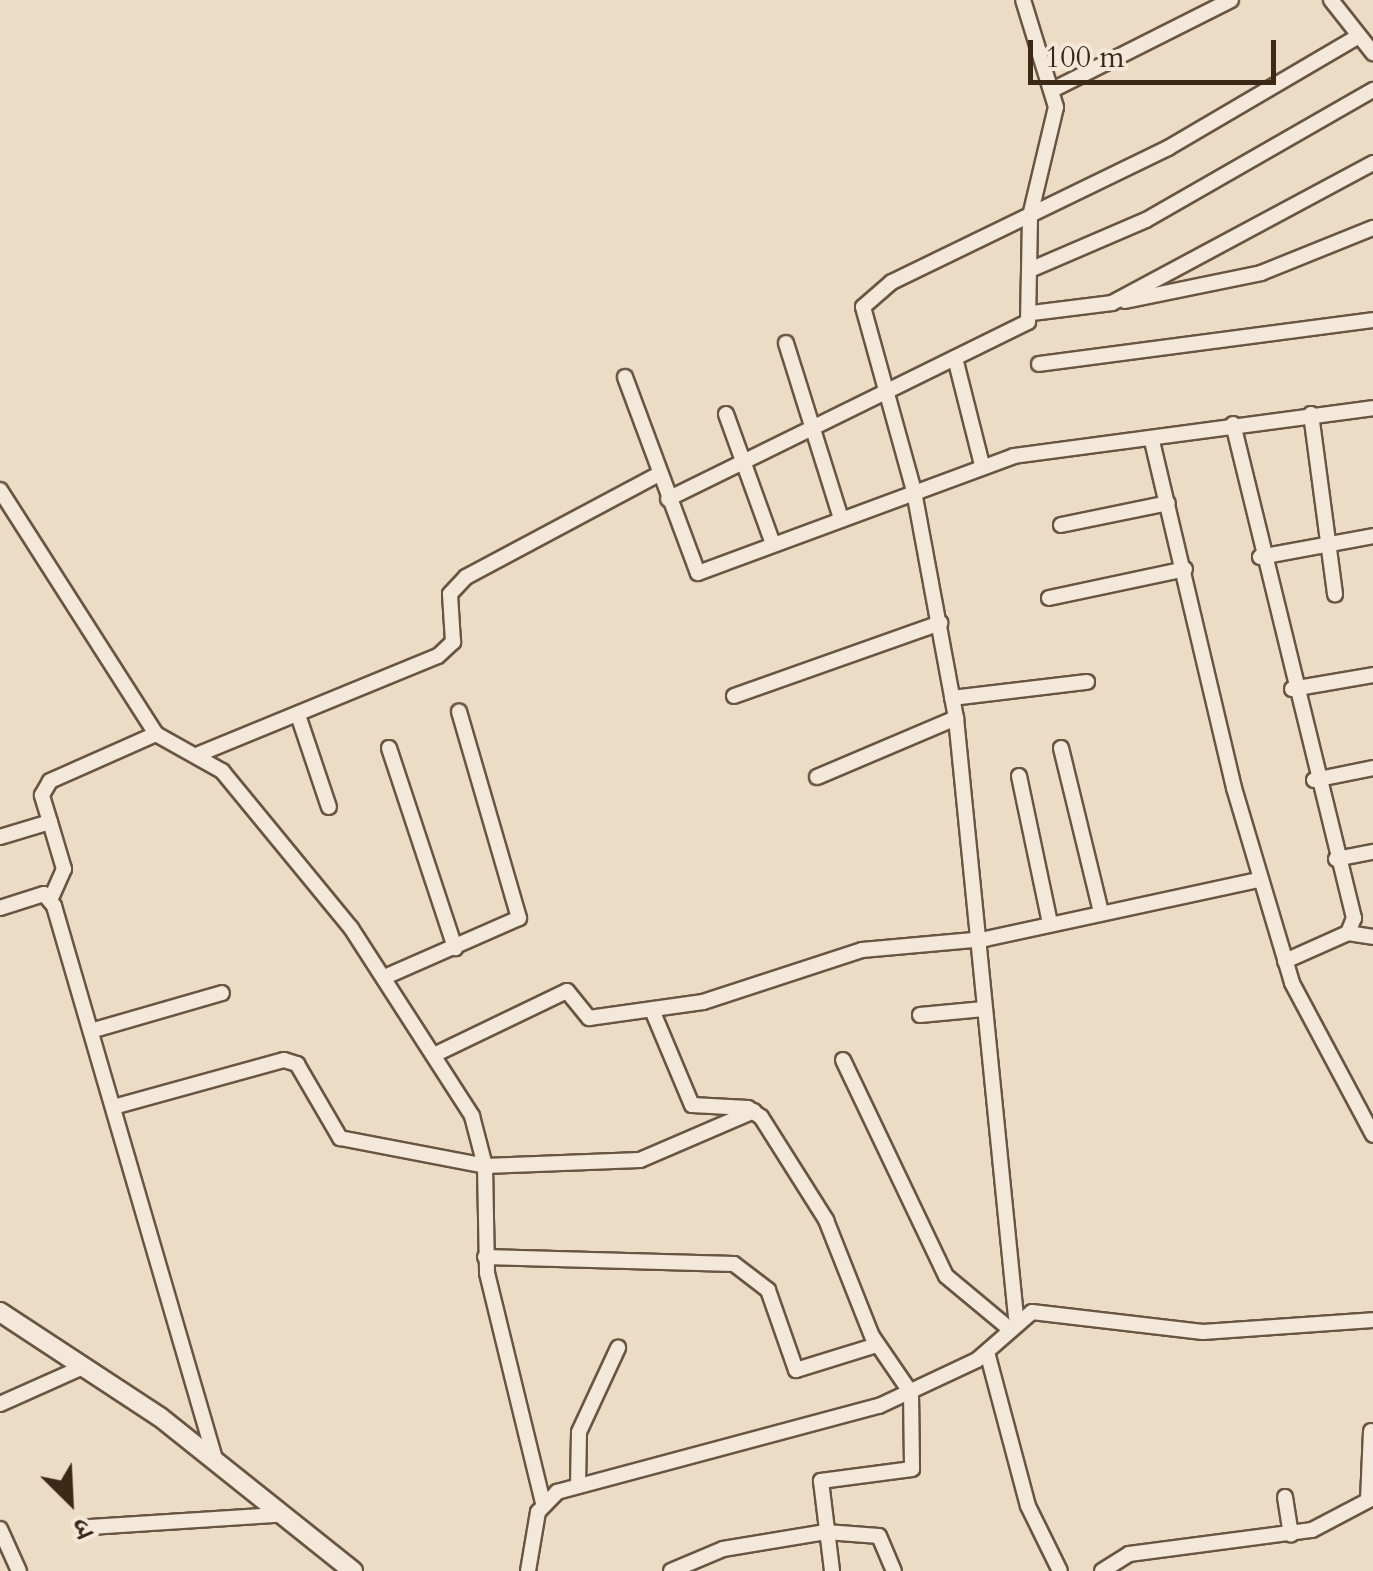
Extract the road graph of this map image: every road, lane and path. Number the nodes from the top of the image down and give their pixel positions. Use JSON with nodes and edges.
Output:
{"nodes":[{"id":1,"x":1022,"y":0,"type":"edge"},
{"id":2,"x":1231,"y":0,"type":"edge"},
{"id":3,"x":1331,"y":0,"type":"edge"},
{"id":4,"x":1359,"y":36,"type":"junction"},
{"id":5,"x":1373,"y":53,"type":"edge"},
{"id":6,"x":1054,"y":89,"type":"junction"},
{"id":7,"x":1373,"y":90,"type":"edge"},
{"id":8,"x":1373,"y":163,"type":"edge"},
{"id":9,"x":1030,"y":216,"type":"junction"},
{"id":10,"x":1373,"y":228,"type":"edge"},
{"id":11,"x":1032,"y":269,"type":"junction"},
{"id":12,"x":1112,"y":303,"type":"junction"},
{"id":13,"x":1032,"y":313,"type":"junction"},
{"id":14,"x":1373,"y":320,"type":"edge"},
{"id":15,"x":786,"y":343,"type":"dead end"},
{"id":16,"x":955,"y":358,"type":"junction"},
{"id":17,"x":1038,"y":364,"type":"dead end"},
{"id":18,"x":625,"y":376,"type":"dead end"},
{"id":19,"x":883,"y":391,"type":"junction"},
{"id":20,"x":1373,"y":408,"type":"edge"},
{"id":21,"x":726,"y":414,"type":"dead end"},
{"id":22,"x":1311,"y":414,"type":"junction"},
{"id":23,"x":1233,"y":424,"type":"junction"},
{"id":24,"x":810,"y":426,"type":"junction"},
{"id":25,"x":1152,"y":440,"type":"junction"},
{"id":26,"x":744,"y":460,"type":"junction"},
{"id":27,"x":982,"y":465,"type":"junction"},
{"id":28,"x":659,"y":474,"type":"junction"},
{"id":29,"x":0,"y":490,"type":"edge"},
{"id":30,"x":914,"y":491,"type":"junction"},
{"id":31,"x":668,"y":499,"type":"junction"},
{"id":32,"x":1168,"y":503,"type":"junction"},
{"id":33,"x":841,"y":519,"type":"junction"},
{"id":34,"x":1061,"y":524,"type":"dead end"},
{"id":35,"x":1373,"y":536,"type":"edge"},
{"id":36,"x":773,"y":544,"type":"junction"},
{"id":37,"x":1330,"y":544,"type":"junction"},
{"id":38,"x":1260,"y":558,"type":"junction"},
{"id":39,"x":1185,"y":569,"type":"junction"},
{"id":40,"x":1336,"y":594,"type":"dead end"},
{"id":41,"x":1049,"y":598,"type":"dead end"},
{"id":42,"x":940,"y":622,"type":"junction"},
{"id":43,"x":1373,"y":675,"type":"edge"},
{"id":44,"x":1087,"y":682,"type":"dead end"},
{"id":45,"x":1292,"y":690,"type":"junction"},
{"id":46,"x":734,"y":696,"type":"dead end"},
{"id":47,"x":952,"y":698,"type":"junction"},
{"id":48,"x":459,"y":712,"type":"dead end"},
{"id":49,"x":298,"y":716,"type":"junction"},
{"id":50,"x":956,"y":718,"type":"junction"},
{"id":51,"x":156,"y":734,"type":"junction"},
{"id":52,"x":390,"y":748,"type":"dead end"},
{"id":53,"x":1061,"y":748,"type":"dead end"},
{"id":54,"x":199,"y":754,"type":"junction"},
{"id":55,"x":1373,"y":768,"type":"edge"},
{"id":56,"x":1019,"y":776,"type":"dead end"},
{"id":57,"x":817,"y":777,"type":"dead end"},
{"id":58,"x":1314,"y":780,"type":"junction"},
{"id":59,"x":328,"y":808,"type":"dead end"},
{"id":60,"x":50,"y":822,"type":"junction"},
{"id":61,"x":0,"y":837,"type":"edge"},
{"id":62,"x":1373,"y":852,"type":"edge"},
{"id":63,"x":1336,"y":859,"type":"junction"},
{"id":64,"x":1259,"y":880,"type":"junction"},
{"id":65,"x":51,"y":898,"type":"junction"},
{"id":66,"x":0,"y":908,"type":"edge"},
{"id":67,"x":1101,"y":912,"type":"junction"},
{"id":68,"x":1050,"y":923,"type":"junction"},
{"id":69,"x":1348,"y":933,"type":"junction"},
{"id":70,"x":1373,"y":937,"type":"edge"},
{"id":71,"x":985,"y":939,"type":"junction"},
{"id":72,"x":456,"y":948,"type":"junction"},
{"id":73,"x":1285,"y":961,"type":"junction"},
{"id":74,"x":388,"y":976,"type":"junction"},
{"id":75,"x":222,"y":993,"type":"dead end"},
{"id":76,"x":984,"y":1009,"type":"junction"},
{"id":77,"x":652,"y":1010,"type":"junction"},
{"id":78,"x":920,"y":1015,"type":"dead end"},
{"id":79,"x":94,"y":1030,"type":"junction"},
{"id":80,"x":438,"y":1052,"type":"junction"},
{"id":81,"x":843,"y":1060,"type":"dead end"},
{"id":82,"x":117,"y":1106,"type":"junction"},
{"id":83,"x":754,"y":1111,"type":"junction"},
{"id":84,"x":1373,"y":1135,"type":"edge"},
{"id":85,"x":485,"y":1166,"type":"junction"},
{"id":86,"x":485,"y":1257,"type":"junction"},
{"id":87,"x":0,"y":1312,"type":"edge"},
{"id":88,"x":1373,"y":1320,"type":"edge"},
{"id":89,"x":1011,"y":1322,"type":"junction"},
{"id":90,"x":877,"y":1345,"type":"junction"},
{"id":91,"x":618,"y":1348,"type":"dead end"},
{"id":92,"x":987,"y":1352,"type":"junction"},
{"id":93,"x":86,"y":1366,"type":"junction"},
{"id":94,"x":911,"y":1393,"type":"junction"},
{"id":95,"x":0,"y":1404,"type":"edge"},
{"id":96,"x":1371,"y":1432,"type":"edge"},
{"id":97,"x":216,"y":1462,"type":"junction"},
{"id":98,"x":578,"y":1485,"type":"junction"},
{"id":99,"x":1285,"y":1497,"type":"dead end"},
{"id":100,"x":1371,"y":1499,"type":"edge"},
{"id":101,"x":543,"y":1503,"type":"junction"},
{"id":102,"x":278,"y":1516,"type":"junction"},
{"id":103,"x":90,"y":1526,"type":"dead end"},
{"id":104,"x":826,"y":1532,"type":"junction"},
{"id":105,"x":1292,"y":1535,"type":"junction"},
{"id":106,"x":2,"y":1537,"type":"edge"},
{"id":107,"x":19,"y":1571,"type":"edge"},
{"id":108,"x":353,"y":1571,"type":"edge"},
{"id":109,"x":528,"y":1571,"type":"edge"},
{"id":110,"x":671,"y":1571,"type":"edge"},
{"id":111,"x":832,"y":1571,"type":"edge"},
{"id":112,"x":894,"y":1571,"type":"edge"},
{"id":113,"x":1060,"y":1571,"type":"edge"},
{"id":114,"x":1102,"y":1571,"type":"edge"}],
"edges":[{"from":1,"to":6,"type":"street"},
{"from":2,"to":6,"type":"street"},
{"from":3,"to":4,"type":"street"},
{"from":4,"to":5,"type":"street"},
{"from":4,"to":9,"type":"street"},
{"from":6,"to":9,"type":"street"},
{"from":7,"to":11,"type":"street"},
{"from":8,"to":12,"type":"street"},
{"from":9,"to":11,"type":"street"},
{"from":9,"to":19,"type":"street"},
{"from":10,"to":12,"type":"street"},
{"from":11,"to":13,"type":"street"},
{"from":12,"to":13,"type":"street"},
{"from":13,"to":16,"type":"street"},
{"from":14,"to":17,"type":"street"},
{"from":15,"to":24,"type":"street"},
{"from":16,"to":19,"type":"street"},
{"from":16,"to":27,"type":"street"},
{"from":18,"to":28,"type":"street"},
{"from":19,"to":24,"type":"street"},
{"from":19,"to":30,"type":"street"},
{"from":20,"to":22,"type":"street"},
{"from":21,"to":26,"type":"street"},
{"from":22,"to":23,"type":"street"},
{"from":22,"to":37,"type":"street"},
{"from":23,"to":25,"type":"street"},
{"from":23,"to":38,"type":"street"},
{"from":24,"to":26,"type":"street"},
{"from":24,"to":33,"type":"street"},
{"from":25,"to":27,"type":"street"},
{"from":25,"to":32,"type":"street"},
{"from":26,"to":31,"type":"street"},
{"from":26,"to":36,"type":"street"},
{"from":27,"to":30,"type":"street"},
{"from":28,"to":31,"type":"street"},
{"from":28,"to":49,"type":"street"},
{"from":29,"to":51,"type":"street"},
{"from":30,"to":33,"type":"street"},
{"from":30,"to":42,"type":"street"},
{"from":31,"to":36,"type":"street"},
{"from":32,"to":34,"type":"street"},
{"from":32,"to":39,"type":"street"},
{"from":33,"to":36,"type":"street"},
{"from":35,"to":37,"type":"street"},
{"from":37,"to":38,"type":"street"},
{"from":37,"to":40,"type":"street"},
{"from":38,"to":45,"type":"street"},
{"from":39,"to":41,"type":"street"},
{"from":39,"to":64,"type":"street"},
{"from":42,"to":46,"type":"street"},
{"from":42,"to":47,"type":"street"},
{"from":43,"to":45,"type":"street"},
{"from":44,"to":47,"type":"street"},
{"from":45,"to":58,"type":"street"},
{"from":47,"to":50,"type":"street"},
{"from":48,"to":72,"type":"street"},
{"from":49,"to":54,"type":"street"},
{"from":49,"to":59,"type":"street"},
{"from":50,"to":57,"type":"street"},
{"from":50,"to":71,"type":"street"},
{"from":51,"to":54,"type":"street"},
{"from":51,"to":60,"type":"street"},
{"from":52,"to":72,"type":"street"},
{"from":53,"to":67,"type":"street"},
{"from":54,"to":74,"type":"street"},
{"from":55,"to":58,"type":"street"},
{"from":56,"to":68,"type":"street"},
{"from":58,"to":63,"type":"street"},
{"from":60,"to":61,"type":"street"},
{"from":60,"to":65,"type":"street"},
{"from":62,"to":63,"type":"street"},
{"from":63,"to":69,"type":"street"},
{"from":64,"to":67,"type":"street"},
{"from":64,"to":73,"type":"street"},
{"from":65,"to":66,"type":"street"},
{"from":65,"to":79,"type":"street"},
{"from":67,"to":68,"type":"street"},
{"from":68,"to":71,"type":"street"},
{"from":69,"to":70,"type":"street"},
{"from":69,"to":73,"type":"street"},
{"from":71,"to":76,"type":"street"},
{"from":71,"to":77,"type":"street"},
{"from":72,"to":74,"type":"street"},
{"from":73,"to":84,"type":"street"},
{"from":74,"to":80,"type":"street"},
{"from":75,"to":79,"type":"street"},
{"from":76,"to":78,"type":"street"},
{"from":76,"to":89,"type":"street"},
{"from":77,"to":80,"type":"street"},
{"from":77,"to":83,"type":"street"},
{"from":79,"to":82,"type":"street"},
{"from":80,"to":85,"type":"street"},
{"from":81,"to":89,"type":"street"},
{"from":82,"to":85,"type":"street"},
{"from":82,"to":97,"type":"street"},
{"from":83,"to":85,"type":"street"},
{"from":83,"to":90,"type":"street"},
{"from":85,"to":86,"type":"street"},
{"from":86,"to":90,"type":"street"},
{"from":86,"to":101,"type":"street"},
{"from":87,"to":93,"type":"street"},
{"from":88,"to":89,"type":"street"},
{"from":89,"to":92,"type":"street"},
{"from":90,"to":94,"type":"street"},
{"from":91,"to":98,"type":"street"},
{"from":92,"to":94,"type":"street"},
{"from":92,"to":113,"type":"street"},
{"from":93,"to":95,"type":"street"},
{"from":93,"to":97,"type":"street"},
{"from":94,"to":98,"type":"street"},
{"from":94,"to":104,"type":"street"},
{"from":96,"to":100,"type":"street"},
{"from":97,"to":102,"type":"street"},
{"from":98,"to":101,"type":"street"},
{"from":99,"to":105,"type":"street"},
{"from":100,"to":105,"type":"street"},
{"from":101,"to":109,"type":"street"},
{"from":102,"to":103,"type":"street"},
{"from":102,"to":108,"type":"street"},
{"from":104,"to":110,"type":"street"},
{"from":104,"to":111,"type":"street"},
{"from":104,"to":112,"type":"street"},
{"from":105,"to":114,"type":"street"},
{"from":106,"to":107,"type":"street"}]}
